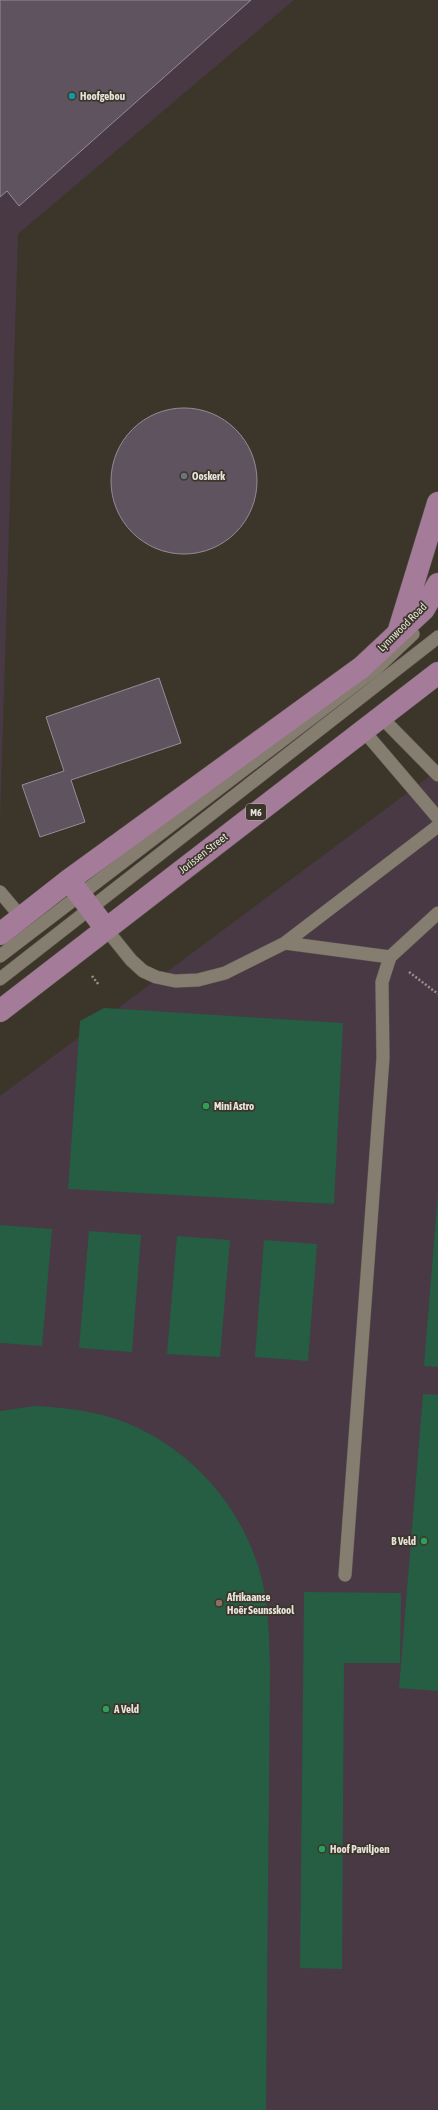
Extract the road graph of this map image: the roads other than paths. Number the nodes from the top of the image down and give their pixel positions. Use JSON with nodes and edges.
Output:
{"nodes":[{"id":1,"x":438,"y":503,"type":"edge"},
{"id":2,"x":438,"y":584,"type":"edge"},
{"id":3,"x":438,"y":606,"type":"edge"},
{"id":4,"x":399,"y":631,"type":"junction"},
{"id":5,"x":438,"y":637,"type":"edge"},
{"id":6,"x":370,"y":668,"type":"junction"},
{"id":7,"x":438,"y":673,"type":"edge"},
{"id":8,"x":380,"y":716,"type":"junction"},
{"id":9,"x":363,"y":730,"type":"junction"},
{"id":10,"x":438,"y":775,"type":"edge"},
{"id":11,"x":438,"y":818,"type":"edge"},
{"id":12,"x":438,"y":826,"type":"edge"},
{"id":13,"x":0,"y":892,"type":"edge"},
{"id":14,"x":80,"y":894,"type":"junction"},
{"id":15,"x":438,"y":913,"type":"edge"},
{"id":16,"x":21,"y":917,"type":"junction"},
{"id":17,"x":106,"y":929,"type":"junction"},
{"id":18,"x":0,"y":934,"type":"edge"},
{"id":19,"x":285,"y":943,"type":"junction"},
{"id":20,"x":0,"y":956,"type":"edge"},
{"id":21,"x":390,"y":957,"type":"junction"},
{"id":22,"x":0,"y":979,"type":"edge"},
{"id":23,"x":0,"y":1010,"type":"edge"},
{"id":24,"x":345,"y":1575,"type":"dead end"}],
"edges":[{"from":1,"to":4,"type":"main road"},
{"from":2,"to":4,"type":"main road","name":"Lynnwood Road"},
{"from":3,"to":6,"type":"lane","name":"Lynnwood Road"},
{"from":4,"to":6,"type":"main road","name":"Lynnwood Road"},
{"from":5,"to":14,"type":"lane"},
{"from":6,"to":14,"type":"main road"},
{"from":7,"to":8,"type":"main road","name":"Jorissen Street","number":"M6"},
{"from":8,"to":9,"type":"main road","name":"Jorissen Street","number":"M6"},
{"from":8,"to":10,"type":"lane"},
{"from":9,"to":11,"type":"lane"},
{"from":9,"to":17,"type":"main road","name":"Jorissen Street","number":"M6"},
{"from":12,"to":19,"type":"lane"},
{"from":13,"to":16,"type":"lane"},
{"from":14,"to":16,"type":"main road"},
{"from":14,"to":17,"type":"main road"},
{"from":14,"to":20,"type":"lane"},
{"from":14,"to":22,"type":"lane"},
{"from":15,"to":21,"type":"lane"},
{"from":16,"to":18,"type":"main road"},
{"from":17,"to":19,"type":"lane"},
{"from":17,"to":23,"type":"main road","name":"Jorissen Street","number":"M6"},
{"from":19,"to":21,"type":"lane"},
{"from":21,"to":24,"type":"lane"}]}
